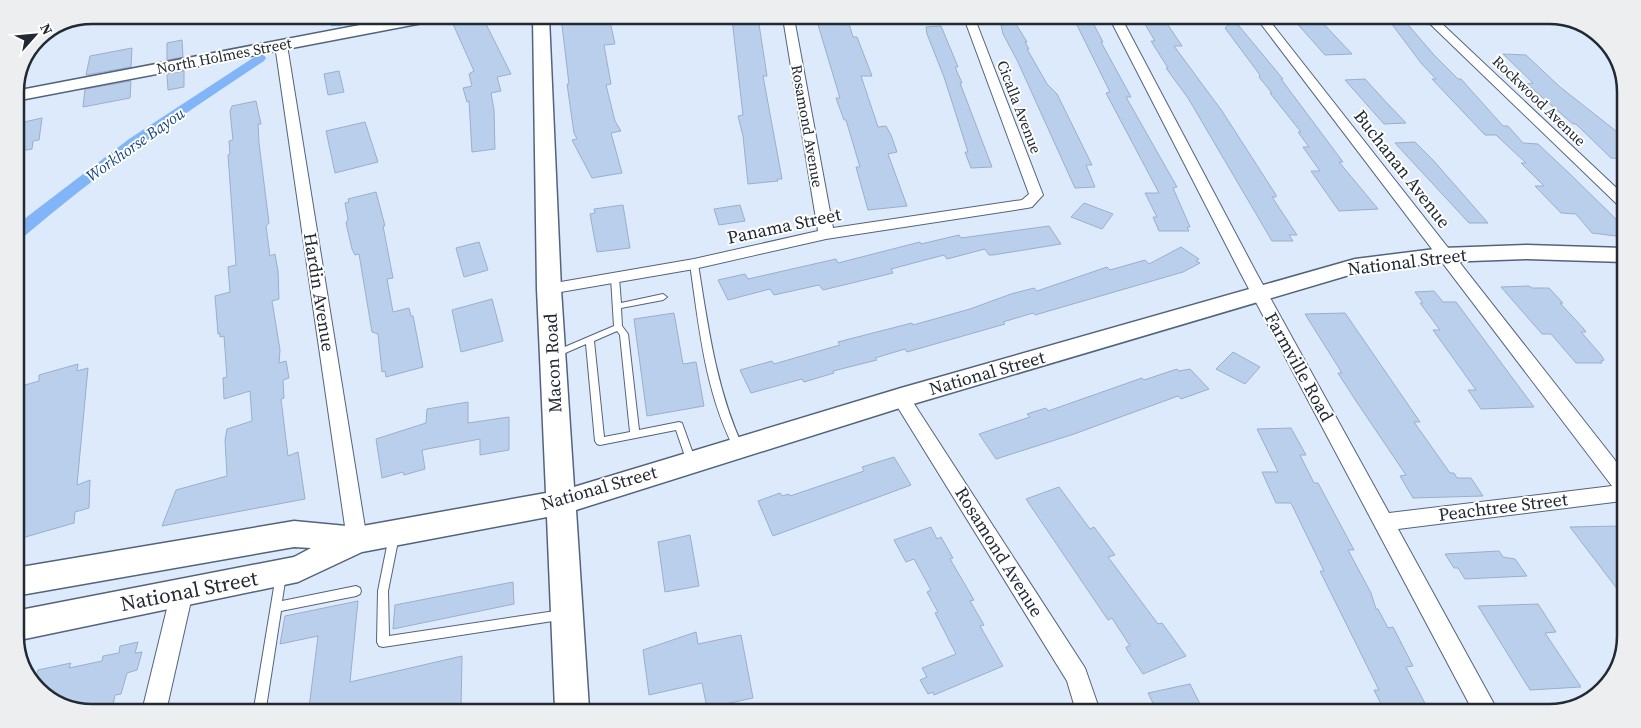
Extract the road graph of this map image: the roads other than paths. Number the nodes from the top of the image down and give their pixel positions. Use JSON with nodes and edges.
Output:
{"nodes":[{"id":1,"x":390,"y":24,"type":"edge"},
{"id":2,"x":540,"y":24,"type":"edge"},
{"id":3,"x":789,"y":24,"type":"edge"},
{"id":4,"x":971,"y":24,"type":"edge"},
{"id":5,"x":1119,"y":24,"type":"edge"},
{"id":6,"x":1265,"y":24,"type":"edge"},
{"id":7,"x":1435,"y":24,"type":"edge"},
{"id":8,"x":281,"y":45,"type":"junction"},
{"id":9,"x":24,"y":94,"type":"edge"},
{"id":10,"x":1617,"y":196,"type":"edge"},
{"id":11,"x":1027,"y":204,"type":"joint"},
{"id":12,"x":826,"y":234,"type":"junction"},
{"id":13,"x":1443,"y":255,"type":"junction"},
{"id":14,"x":1617,"y":255,"type":"edge"},
{"id":15,"x":694,"y":264,"type":"junction"},
{"id":16,"x":615,"y":278,"type":"junction"},
{"id":17,"x":549,"y":289,"type":"junction"},
{"id":18,"x":1259,"y":293,"type":"junction"},
{"id":19,"x":664,"y":297,"type":"dead end"},
{"id":20,"x":617,"y":306,"type":"junction"},
{"id":21,"x":618,"y":327,"type":"junction"},
{"id":22,"x":590,"y":339,"type":"junction"},
{"id":23,"x":553,"y":355,"type":"junction"},
{"id":24,"x":901,"y":398,"type":"junction"},
{"id":25,"x":635,"y":434,"type":"junction"},
{"id":26,"x":738,"y":448,"type":"junction"},
{"id":27,"x":691,"y":462,"type":"junction"},
{"id":28,"x":1617,"y":478,"type":"edge"},
{"id":29,"x":1617,"y":494,"type":"edge"},
{"id":30,"x":562,"y":502,"type":"junction"},
{"id":31,"x":1383,"y":522,"type":"junction"},
{"id":32,"x":395,"y":533,"type":"junction"},
{"id":33,"x":357,"y":540,"type":"junction"},
{"id":34,"x":282,"y":573,"type":"junction"},
{"id":35,"x":24,"y":580,"type":"edge"},
{"id":36,"x":356,"y":591,"type":"dead end"},
{"id":37,"x":182,"y":592,"type":"junction"},
{"id":38,"x":276,"y":607,"type":"junction"},
{"id":39,"x":567,"y":614,"type":"junction"},
{"id":40,"x":24,"y":624,"type":"edge"},
{"id":41,"x":156,"y":704,"type":"edge"},
{"id":42,"x":261,"y":704,"type":"edge"},
{"id":43,"x":572,"y":704,"type":"edge"},
{"id":44,"x":1086,"y":704,"type":"edge"},
{"id":45,"x":1482,"y":704,"type":"edge"}],
"edges":[{"from":1,"to":8,"type":"main road","name":"North Holmes Street"},
{"from":2,"to":17,"type":"main road","name":"Macon Road"},
{"from":3,"to":12,"type":"street","name":"Rosamond Avenue"},
{"from":4,"to":11,"type":"street","name":"Cicalla Avenue"},
{"from":5,"to":18,"type":"street","name":"Farmville Road"},
{"from":6,"to":13,"type":"street","name":"Buchanan Avenue"},
{"from":7,"to":10,"type":"street","name":"Rockwood Avenue"},
{"from":8,"to":9,"type":"main road","name":"North Holmes Street"},
{"from":8,"to":33,"type":"street","name":"Hardin Avenue"},
{"from":11,"to":12,"type":"street","name":"Panama Street"},
{"from":12,"to":15,"type":"street","name":"Panama Street"},
{"from":13,"to":14,"type":"main road","name":"National Street"},
{"from":13,"to":18,"type":"main road","name":"National Street"},
{"from":13,"to":28,"type":"street","name":"Buchanan Avenue"},
{"from":15,"to":16,"type":"street","name":"Panama Street"},
{"from":15,"to":26,"type":"lane"},
{"from":16,"to":17,"type":"street","name":"Panama Street"},
{"from":16,"to":20,"type":"lane"},
{"from":17,"to":23,"type":"main road","name":"Macon Road"},
{"from":18,"to":24,"type":"main road","name":"National Street"},
{"from":18,"to":31,"type":"street","name":"Farmville Road"},
{"from":19,"to":20,"type":"lane"},
{"from":20,"to":21,"type":"lane"},
{"from":21,"to":22,"type":"lane"},
{"from":21,"to":25,"type":"lane"},
{"from":22,"to":23,"type":"lane"},
{"from":22,"to":25,"type":"lane"},
{"from":23,"to":30,"type":"main road","name":"Macon Road"},
{"from":24,"to":26,"type":"main road","name":"National Street"},
{"from":24,"to":44,"type":"street","name":"Rosamond Avenue"},
{"from":25,"to":27,"type":"lane"},
{"from":26,"to":27,"type":"main road","name":"National Street"},
{"from":27,"to":30,"type":"main road","name":"National Street"},
{"from":29,"to":31,"type":"street","name":"Peachtree Street"},
{"from":30,"to":32,"type":"main road","name":"National Street"},
{"from":30,"to":39,"type":"main road","name":"Macon Road"},
{"from":31,"to":45,"type":"street","name":"Farmville Road"},
{"from":32,"to":33,"type":"main road","name":"National Street"},
{"from":32,"to":39,"type":"lane"},
{"from":33,"to":34,"type":"main road","name":"National Street"},
{"from":33,"to":35,"type":"main road","name":"National Street"},
{"from":34,"to":37,"type":"main road","name":"National Street"},
{"from":34,"to":38,"type":"lane"},
{"from":36,"to":38,"type":"lane"},
{"from":37,"to":40,"type":"main road","name":"National Street"},
{"from":37,"to":41,"type":"street"},
{"from":38,"to":42,"type":"lane"},
{"from":39,"to":43,"type":"main road","name":"Macon Road"}]}
